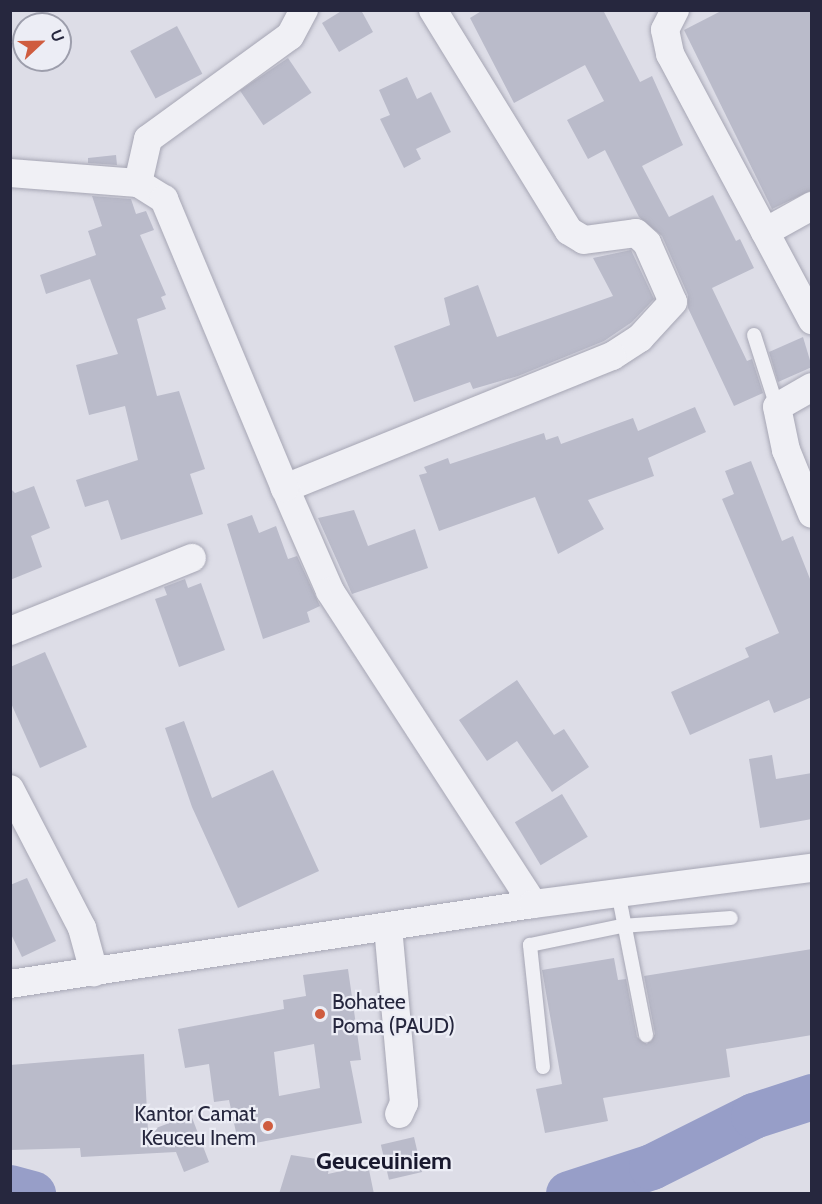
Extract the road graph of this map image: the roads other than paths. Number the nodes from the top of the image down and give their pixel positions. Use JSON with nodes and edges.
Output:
{"nodes":[{"id":1,"x":304,"y":10,"type":"edge"},
{"id":2,"x":433,"y":10,"type":"edge"},
{"id":3,"x":675,"y":10,"type":"edge"},
{"id":4,"x":10,"y":173,"type":"edge"},
{"id":5,"x":138,"y":183,"type":"junction"},
{"id":6,"x":812,"y":206,"type":"edge"},
{"id":7,"x":765,"y":232,"type":"junction"},
{"id":8,"x":812,"y":320,"type":"edge"},
{"id":9,"x":753,"y":335,"type":"dead end"},
{"id":10,"x":812,"y":387,"type":"edge"},
{"id":11,"x":777,"y":408,"type":"junction"},
{"id":12,"x":285,"y":488,"type":"junction"},
{"id":13,"x":812,"y":514,"type":"edge"},
{"id":14,"x":192,"y":558,"type":"dead end"},
{"id":15,"x":10,"y":631,"type":"edge"},
{"id":16,"x":10,"y":789,"type":"edge"},
{"id":17,"x":812,"y":868,"type":"edge"},
{"id":18,"x":618,"y":892,"type":"junction"},
{"id":19,"x":533,"y":904,"type":"junction"},
{"id":20,"x":731,"y":918,"type":"dead end"},
{"id":21,"x":622,"y":926,"type":"junction"},
{"id":22,"x":388,"y":927,"type":"junction"},
{"id":23,"x":94,"y":972,"type":"junction"},
{"id":24,"x":10,"y":984,"type":"edge"},
{"id":25,"x":646,"y":1035,"type":"dead end"},
{"id":26,"x":543,"y":1067,"type":"dead end"},
{"id":27,"x":399,"y":1114,"type":"dead end"}],
"edges":[{"from":1,"to":5,"type":"street"},
{"from":2,"to":12,"type":"street"},
{"from":3,"to":7,"type":"street"},
{"from":4,"to":5,"type":"street"},
{"from":5,"to":12,"type":"street"},
{"from":6,"to":7,"type":"street"},
{"from":7,"to":8,"type":"street"},
{"from":9,"to":11,"type":"lane"},
{"from":10,"to":11,"type":"street"},
{"from":11,"to":13,"type":"street"},
{"from":12,"to":19,"type":"street"},
{"from":14,"to":15,"type":"street"},
{"from":16,"to":23,"type":"street"},
{"from":17,"to":18,"type":"street"},
{"from":18,"to":19,"type":"street"},
{"from":18,"to":21,"type":"lane"},
{"from":19,"to":22,"type":"street"},
{"from":20,"to":21,"type":"lane"},
{"from":21,"to":25,"type":"lane"},
{"from":21,"to":26,"type":"lane"},
{"from":22,"to":23,"type":"street"},
{"from":22,"to":27,"type":"street"},
{"from":23,"to":24,"type":"street"}]}
